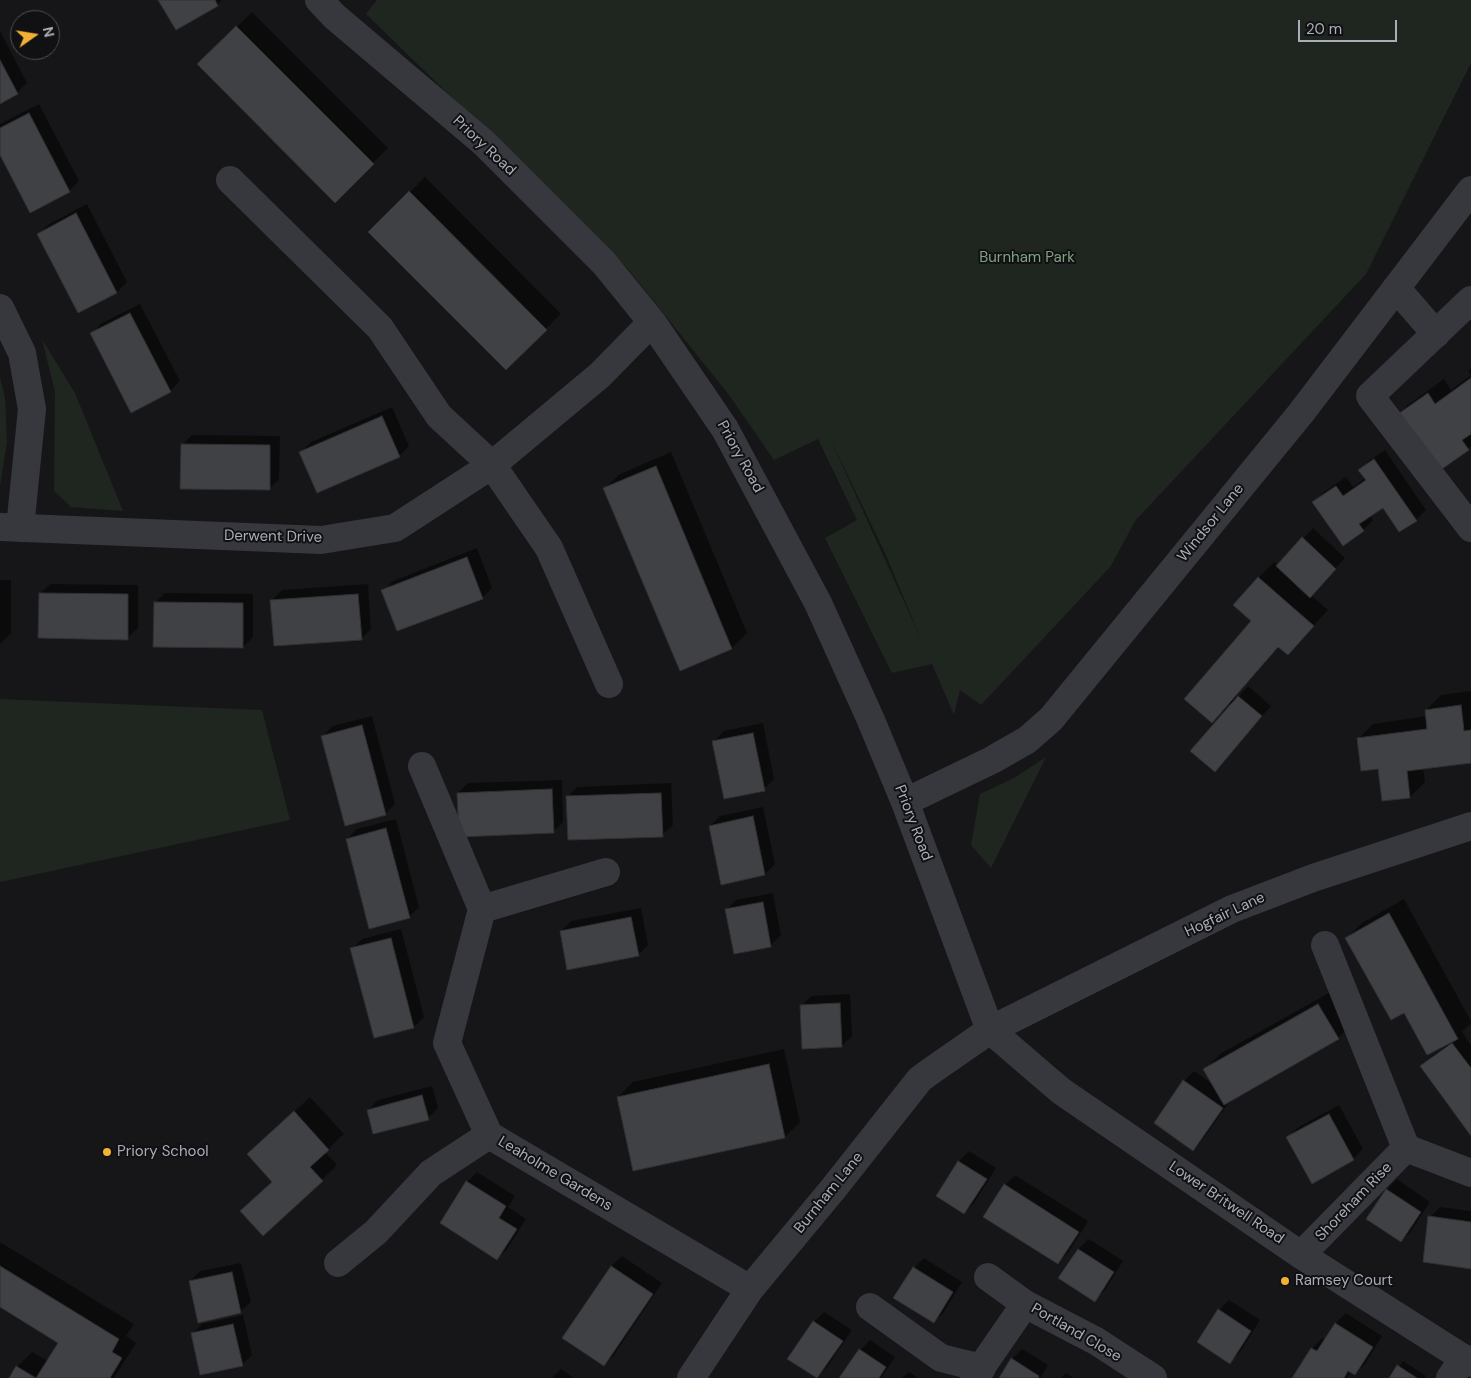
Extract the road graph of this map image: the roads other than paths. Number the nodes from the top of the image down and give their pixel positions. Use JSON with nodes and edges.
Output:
{"nodes":[{"id":1,"x":319,"y":0,"type":"edge"},
{"id":2,"x":230,"y":180,"type":"dead end"},
{"id":3,"x":1471,"y":190,"type":"edge"},
{"id":4,"x":1396,"y":288,"type":"junction"},
{"id":5,"x":1471,"y":300,"type":"edge"},
{"id":6,"x":0,"y":308,"type":"edge"},
{"id":7,"x":652,"y":322,"type":"junction"},
{"id":8,"x":1436,"y":334,"type":"junction"},
{"id":9,"x":492,"y":465,"type":"junction"},
{"id":10,"x":10,"y":528,"type":"edge"},
{"id":11,"x":1471,"y":528,"type":"edge"},
{"id":12,"x":609,"y":684,"type":"dead end"},
{"id":13,"x":422,"y":766,"type":"dead end"},
{"id":14,"x":906,"y":802,"type":"junction"},
{"id":15,"x":1471,"y":826,"type":"edge"},
{"id":16,"x":606,"y":872,"type":"dead end"},
{"id":17,"x":482,"y":909,"type":"junction"},
{"id":18,"x":1325,"y":945,"type":"dead end"},
{"id":19,"x":990,"y":1030,"type":"junction"},
{"id":20,"x":490,"y":1136,"type":"junction"},
{"id":21,"x":1406,"y":1148,"type":"junction"},
{"id":22,"x":1471,"y":1173,"type":"edge"},
{"id":23,"x":1301,"y":1255,"type":"junction"},
{"id":24,"x":338,"y":1263,"type":"dead end"},
{"id":25,"x":988,"y":1277,"type":"dead end"},
{"id":26,"x":750,"y":1289,"type":"junction"},
{"id":27,"x":1025,"y":1304,"type":"junction"},
{"id":28,"x":870,"y":1307,"type":"dead end"},
{"id":29,"x":1462,"y":1366,"type":"edge"},
{"id":30,"x":978,"y":1373,"type":"edge"},
{"id":31,"x":691,"y":1378,"type":"edge"},
{"id":32,"x":1153,"y":1378,"type":"edge"}],
"edges":[{"from":1,"to":7,"type":"street","name":"Priory Road"},
{"from":2,"to":9,"type":"street"},
{"from":3,"to":4,"type":"street","name":"Windsor Lane"},
{"from":4,"to":8,"type":"street"},
{"from":4,"to":14,"type":"street","name":"Windsor Lane"},
{"from":5,"to":8,"type":"street"},
{"from":6,"to":10,"type":"street"},
{"from":7,"to":9,"type":"street","name":"Derwent Drive"},
{"from":7,"to":14,"type":"street","name":"Priory Road"},
{"from":8,"to":11,"type":"street"},
{"from":9,"to":10,"type":"street","name":"Derwent Drive"},
{"from":9,"to":12,"type":"street"},
{"from":13,"to":17,"type":"street"},
{"from":14,"to":19,"type":"street","name":"Priory Road"},
{"from":15,"to":19,"type":"street","name":"Hogfair Lane"},
{"from":16,"to":17,"type":"street"},
{"from":17,"to":20,"type":"street","name":"Leaholme Gardens"},
{"from":18,"to":21,"type":"street"},
{"from":19,"to":23,"type":"street","name":"Lower Britwell Road"},
{"from":19,"to":26,"type":"street","name":"Burnham Lane"},
{"from":20,"to":24,"type":"street"},
{"from":20,"to":26,"type":"street","name":"Leaholme Gardens"},
{"from":21,"to":22,"type":"street"},
{"from":21,"to":23,"type":"street","name":"Shoreham Rise"},
{"from":23,"to":29,"type":"street","name":"Lower Britwell Road"},
{"from":25,"to":27,"type":"street","name":"Portland Close"},
{"from":26,"to":31,"type":"street","name":"Burnham Lane"},
{"from":27,"to":30,"type":"street","name":"Portland Close"},
{"from":27,"to":32,"type":"street","name":"Portland Close"},
{"from":28,"to":30,"type":"street","name":"Portland Close"}]}
